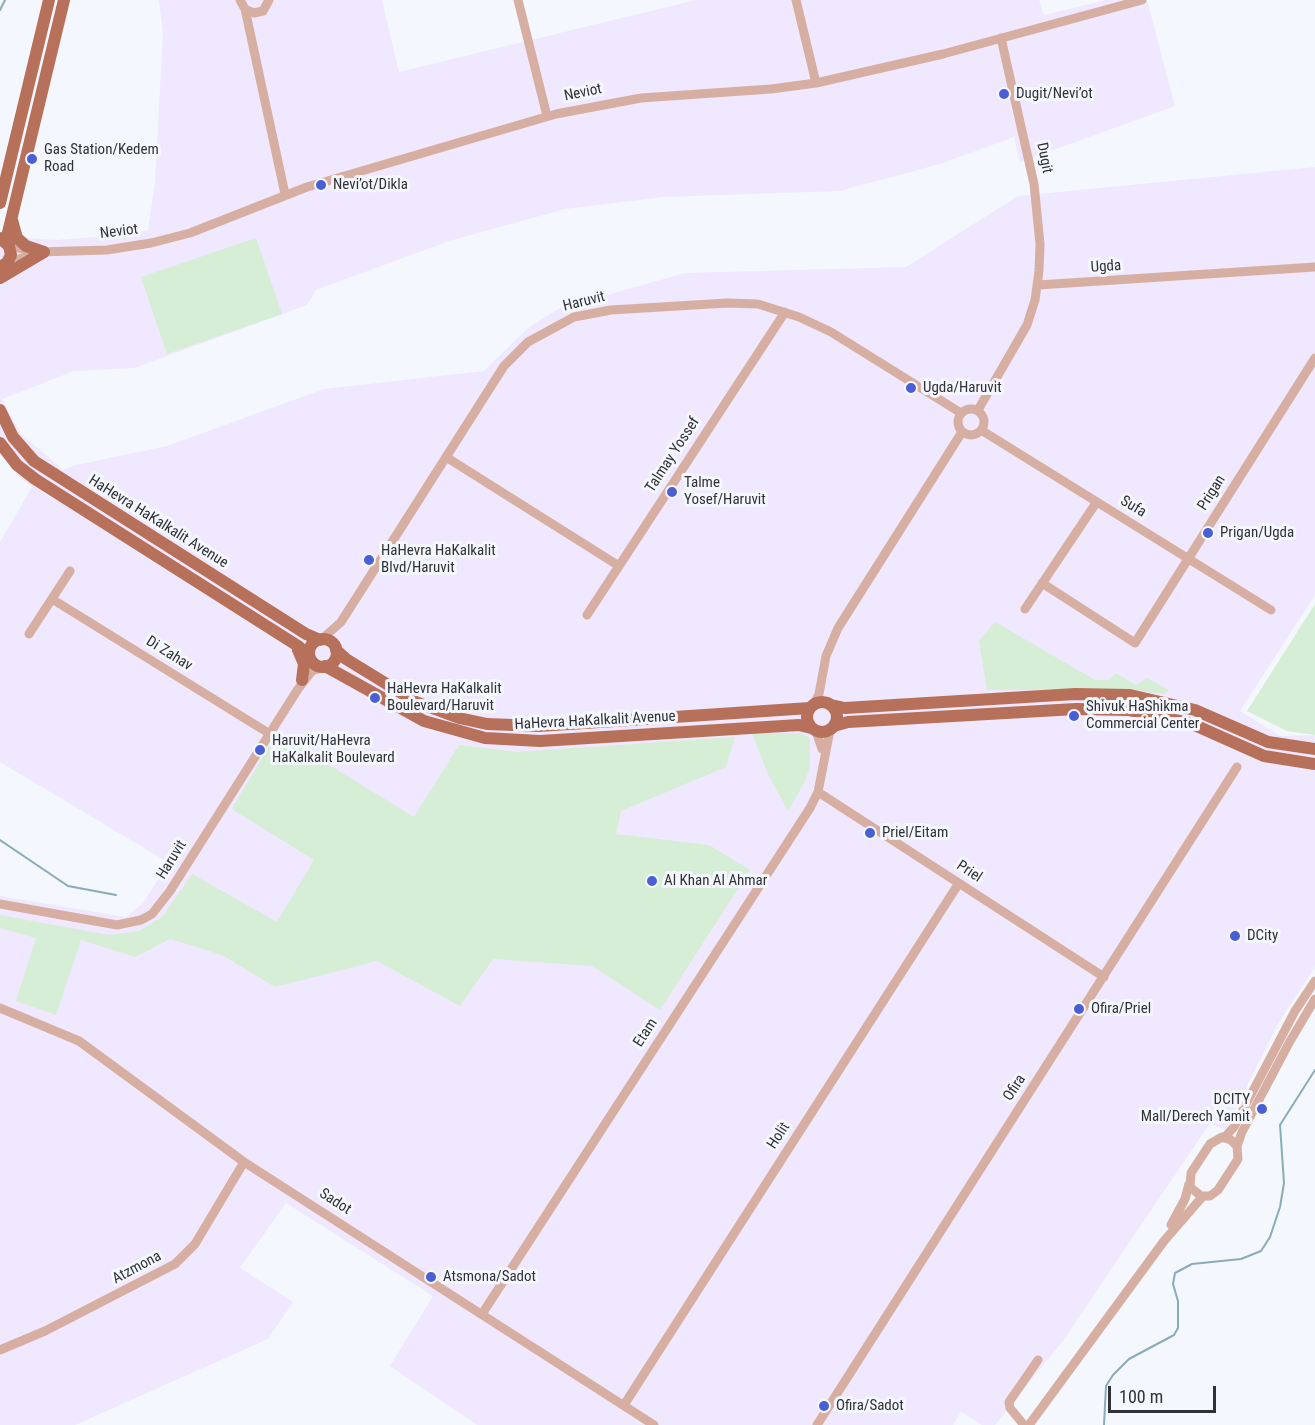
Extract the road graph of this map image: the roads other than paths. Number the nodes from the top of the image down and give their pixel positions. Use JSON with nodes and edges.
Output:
{"nodes":[{"id":1,"x":49,"y":0,"type":"edge"},
{"id":2,"x":64,"y":0,"type":"edge"},
{"id":3,"x":240,"y":0,"type":"edge"},
{"id":4,"x":269,"y":0,"type":"edge"},
{"id":5,"x":518,"y":0,"type":"edge"},
{"id":6,"x":796,"y":0,"type":"edge"},
{"id":7,"x":1142,"y":0,"type":"edge"},
{"id":8,"x":245,"y":9,"type":"junction"},
{"id":9,"x":263,"y":11,"type":"junction"},
{"id":10,"x":1001,"y":38,"type":"junction"},
{"id":11,"x":251,"y":41,"type":"junction"},
{"id":12,"x":816,"y":83,"type":"junction"},
{"id":13,"x":547,"y":116,"type":"junction"},
{"id":14,"x":285,"y":195,"type":"junction"},
{"id":15,"x":0,"y":203,"type":"edge"},
{"id":16,"x":11,"y":214,"type":"junction"},
{"id":17,"x":5,"y":242,"type":"edge"},
{"id":18,"x":41,"y":252,"type":"junction"},
{"id":19,"x":1315,"y":267,"type":"edge"},
{"id":20,"x":2,"y":269,"type":"edge"},
{"id":21,"x":1038,"y":285,"type":"junction"},
{"id":22,"x":785,"y":312,"type":"junction"},
{"id":23,"x":1315,"y":358,"type":"edge"},
{"id":24,"x":0,"y":410,"type":"edge"},
{"id":25,"x":978,"y":410,"type":"junction"},
{"id":26,"x":961,"y":413,"type":"junction"},
{"id":27,"x":981,"y":430,"type":"junction"},
{"id":28,"x":962,"y":432,"type":"junction"},
{"id":29,"x":0,"y":443,"type":"edge"},
{"id":30,"x":446,"y":457,"type":"junction"},
{"id":31,"x":1096,"y":503,"type":"junction"},
{"id":32,"x":1188,"y":558,"type":"junction"},
{"id":33,"x":619,"y":566,"type":"junction"},
{"id":34,"x":70,"y":571,"type":"dead end"},
{"id":35,"x":1042,"y":584,"type":"junction"},
{"id":36,"x":52,"y":599,"type":"junction"},
{"id":37,"x":1025,"y":609,"type":"dead end"},
{"id":38,"x":1270,"y":610,"type":"dead end"},
{"id":39,"x":587,"y":615,"type":"dead end"},
{"id":40,"x":341,"y":622,"type":"junction"},
{"id":41,"x":29,"y":634,"type":"dead end"},
{"id":42,"x":289,"y":640,"type":"junction"},
{"id":43,"x":321,"y":640,"type":"junction"},
{"id":44,"x":336,"y":649,"type":"junction"},
{"id":45,"x":310,"y":657,"type":"junction"},
{"id":46,"x":324,"y":667,"type":"junction"},
{"id":47,"x":300,"y":684,"type":"junction"},
{"id":48,"x":820,"y":705,"type":"junction"},
{"id":49,"x":832,"y":728,"type":"junction"},
{"id":50,"x":813,"y":729,"type":"junction"},
{"id":51,"x":270,"y":734,"type":"junction"},
{"id":52,"x":1315,"y":749,"type":"edge"},
{"id":53,"x":823,"y":764,"type":"junction"},
{"id":54,"x":1315,"y":764,"type":"edge"},
{"id":55,"x":1237,"y":767,"type":"dead end"},
{"id":56,"x":818,"y":792,"type":"junction"},
{"id":57,"x":959,"y":884,"type":"junction"},
{"id":58,"x":0,"y":904,"type":"edge"},
{"id":59,"x":1104,"y":977,"type":"junction"},
{"id":60,"x":1315,"y":981,"type":"edge"},
{"id":61,"x":1315,"y":999,"type":"edge"},
{"id":62,"x":0,"y":1008,"type":"edge"},
{"id":63,"x":1224,"y":1138,"type":"junction"},
{"id":64,"x":1237,"y":1146,"type":"junction"},
{"id":65,"x":244,"y":1162,"type":"junction"},
{"id":66,"x":1189,"y":1184,"type":"junction"},
{"id":67,"x":1203,"y":1196,"type":"junction"},
{"id":68,"x":1164,"y":1241,"type":"junction"},
{"id":69,"x":482,"y":1314,"type":"junction"},
{"id":70,"x":0,"y":1350,"type":"edge"},
{"id":71,"x":1038,"y":1360,"type":"dead end"},
{"id":72,"x":624,"y":1406,"type":"junction"},
{"id":73,"x":654,"y":1425,"type":"edge"},
{"id":74,"x":817,"y":1425,"type":"edge"},
{"id":75,"x":1024,"y":1425,"type":"edge"},
{"id":76,"x":1029,"y":1425,"type":"edge"}],
"edges":[{"from":1,"to":15,"type":"main road"},
{"from":2,"to":16,"type":"main road"},
{"from":3,"to":8,"type":"street"},
{"from":4,"to":9,"type":"street"},
{"from":5,"to":13,"type":"street"},
{"from":6,"to":12,"type":"street"},
{"from":7,"to":10,"type":"street","name":"Neviot"},
{"from":8,"to":9,"type":"street"},
{"from":8,"to":11,"type":"street"},
{"from":9,"to":11,"type":"street"},
{"from":10,"to":12,"type":"street","name":"Neviot"},
{"from":10,"to":21,"type":"street","name":"Dugit"},
{"from":11,"to":14,"type":"street"},
{"from":12,"to":13,"type":"street","name":"Neviot"},
{"from":13,"to":14,"type":"street","name":"Neviot"},
{"from":14,"to":18,"type":"street","name":"Neviot"},
{"from":16,"to":17,"type":"main road"},
{"from":16,"to":18,"type":"main road"},
{"from":17,"to":18,"type":"street","name":"Neviot"},
{"from":17,"to":20,"type":"main road"},
{"from":18,"to":20,"type":"main road"},
{"from":19,"to":21,"type":"street","name":"Ugda"},
{"from":21,"to":25,"type":"street"},
{"from":22,"to":26,"type":"street","name":"Haruvit"},
{"from":22,"to":30,"type":"street","name":"Haruvit"},
{"from":22,"to":33,"type":"street","name":"Talmay Yossef"},
{"from":23,"to":32,"type":"street","name":"Prigan"},
{"from":24,"to":43,"type":"main road","name":"HaHevra HaKalkalit Avenue"},
{"from":25,"to":26,"type":"street"},
{"from":25,"to":27,"type":"street"},
{"from":26,"to":28,"type":"street"},
{"from":27,"to":28,"type":"street"},
{"from":27,"to":31,"type":"street","name":"Sufa"},
{"from":28,"to":48,"type":"street"},
{"from":29,"to":42,"type":"main road","name":"HaHevra HaKalkalit Avenue"},
{"from":30,"to":33,"type":"street"},
{"from":30,"to":40,"type":"street","name":"Haruvit"},
{"from":31,"to":32,"type":"street","name":"Sufa"},
{"from":31,"to":35,"type":"street"},
{"from":32,"to":35,"type":"street","name":"Prigan"},
{"from":32,"to":38,"type":"street","name":"Sufa"},
{"from":33,"to":39,"type":"street","name":"Talmay Yossef"},
{"from":34,"to":36,"type":"street"},
{"from":35,"to":37,"type":"street"},
{"from":36,"to":41,"type":"street"},
{"from":36,"to":51,"type":"street","name":"Di Zahav"},
{"from":40,"to":43,"type":"street","name":"Haruvit"},
{"from":40,"to":44,"type":"street","name":"Haruvit"},
{"from":42,"to":45,"type":"main road","name":"HaHevra HaKalkalit Avenue"},
{"from":42,"to":47,"type":"main road"},
{"from":43,"to":44,"type":"main road"},
{"from":43,"to":45,"type":"main road"},
{"from":44,"to":46,"type":"main road"},
{"from":44,"to":48,"type":"main road","name":"HaHevra HaKalkalit Avenue"},
{"from":45,"to":46,"type":"main road"},
{"from":45,"to":47,"type":"street","name":"Haruvit"},
{"from":46,"to":47,"type":"street","name":"Haruvit"},
{"from":46,"to":50,"type":"main road","name":"HaHevra HaKalkalit Avenue"},
{"from":47,"to":51,"type":"street","name":"Haruvit"},
{"from":48,"to":49,"type":"main road"},
{"from":48,"to":50,"type":"main road"},
{"from":48,"to":52,"type":"main road","name":"HaHevra HaKalkalit Avenue"},
{"from":49,"to":50,"type":"main road","name":"HaHevra HaKalkalit Avenue"},
{"from":49,"to":53,"type":"street","name":"Etam"},
{"from":49,"to":54,"type":"main road"},
{"from":50,"to":53,"type":"street","name":"Etam"},
{"from":51,"to":58,"type":"street","name":"Haruvit"},
{"from":53,"to":56,"type":"street","name":"Etam"},
{"from":55,"to":59,"type":"street","name":"Ofira"},
{"from":56,"to":57,"type":"street","name":"Priel"},
{"from":56,"to":69,"type":"street","name":"Etam"},
{"from":57,"to":59,"type":"street","name":"Priel"},
{"from":57,"to":72,"type":"street","name":"Holit"},
{"from":59,"to":74,"type":"street","name":"Ofira"},
{"from":60,"to":63,"type":"street"},
{"from":61,"to":64,"type":"street"},
{"from":62,"to":65,"type":"street","name":"Sadot"},
{"from":63,"to":64,"type":"street"},
{"from":63,"to":66,"type":"street"},
{"from":64,"to":67,"type":"street"},
{"from":65,"to":69,"type":"street","name":"Sadot"},
{"from":65,"to":70,"type":"street","name":"Atzmona"},
{"from":66,"to":67,"type":"street"},
{"from":66,"to":68,"type":"street"},
{"from":67,"to":68,"type":"street"},
{"from":68,"to":76,"type":"street"},
{"from":69,"to":72,"type":"street","name":"Sadot"},
{"from":71,"to":75,"type":"street"},
{"from":72,"to":73,"type":"street","name":"Sadot"}]}
